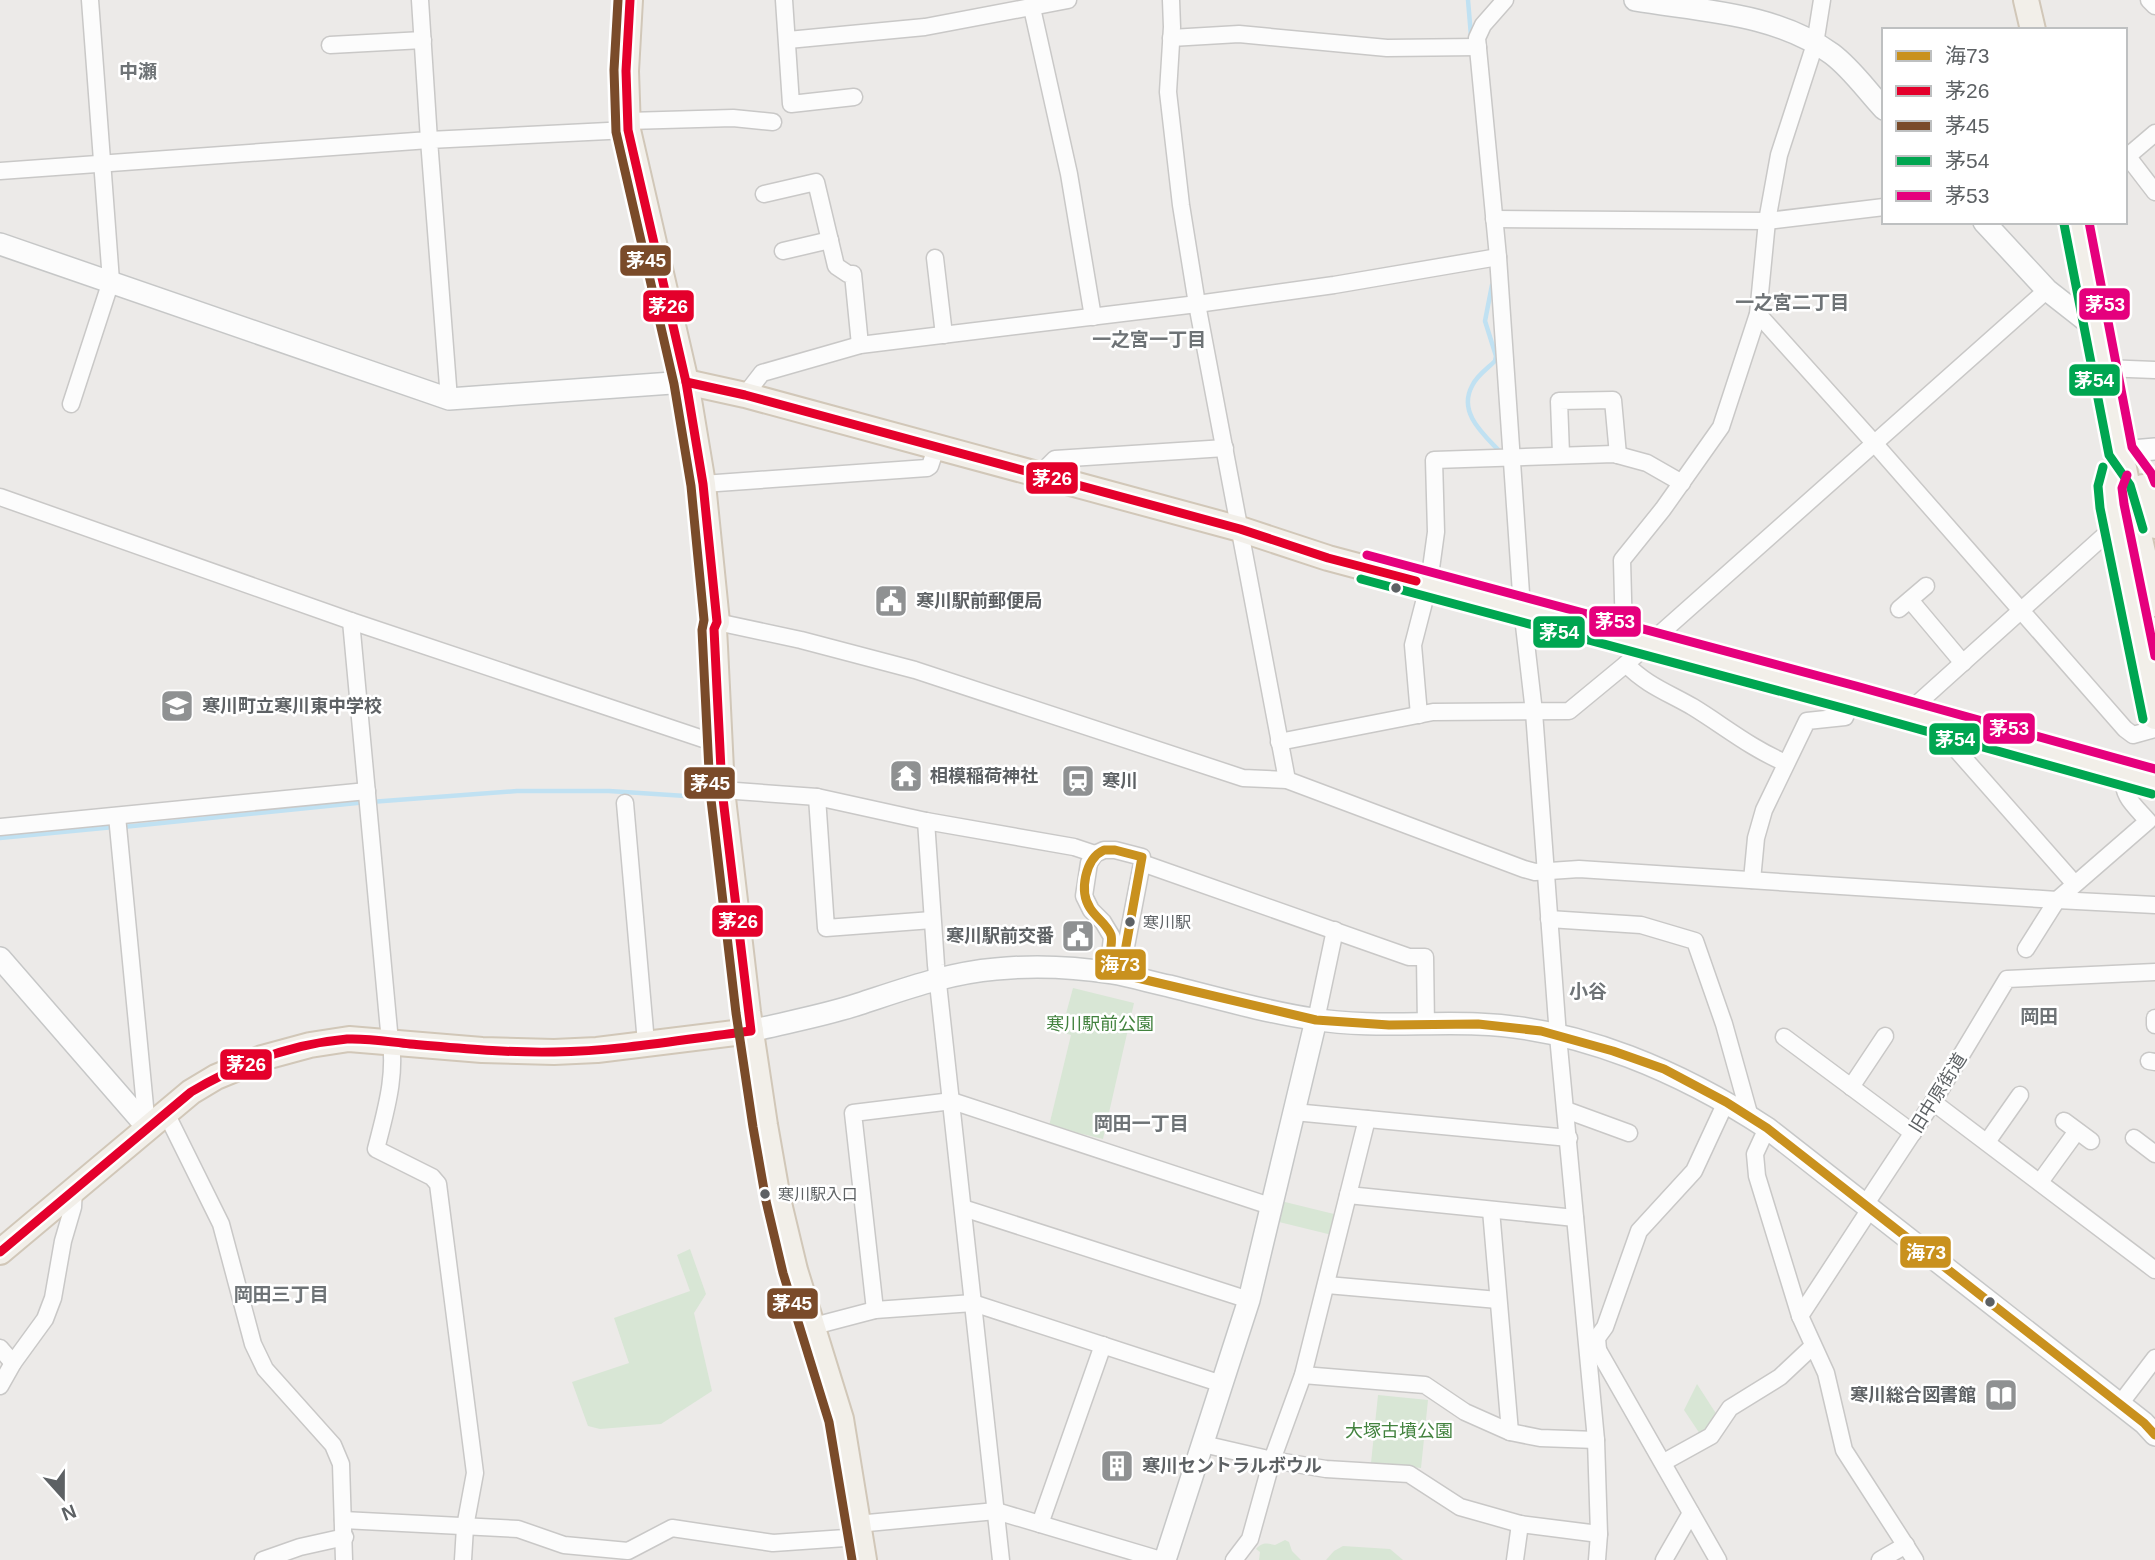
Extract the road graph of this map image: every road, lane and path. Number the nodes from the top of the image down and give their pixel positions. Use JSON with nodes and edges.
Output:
{"nodes":[{"id":1,"x":90,"y":0,"type":"edge"},
{"id":2,"x":420,"y":0,"type":"edge"},
{"id":3,"x":630,"y":0,"type":"edge"},
{"id":4,"x":784,"y":0,"type":"edge"},
{"id":5,"x":1068,"y":0,"type":"edge"},
{"id":6,"x":1171,"y":0,"type":"edge"},
{"id":7,"x":1505,"y":0,"type":"edge"},
{"id":8,"x":1635,"y":0,"type":"edge"},
{"id":9,"x":1822,"y":0,"type":"edge"},
{"id":10,"x":2026,"y":0,"type":"edge"},
{"id":11,"x":2149,"y":0,"type":"edge"},
{"id":12,"x":2155,"y":6,"type":"edge"},
{"id":13,"x":1032,"y":8,"type":"junction"},
{"id":14,"x":2033,"y":28,"type":"edge"},
{"id":15,"x":1171,"y":38,"type":"junction"},
{"id":16,"x":423,"y":40,"type":"junction"},
{"id":17,"x":788,"y":40,"type":"junction"},
{"id":18,"x":1815,"y":44,"type":"junction"},
{"id":19,"x":330,"y":45,"type":"dead end"},
{"id":20,"x":1478,"y":47,"type":"junction"},
{"id":21,"x":855,"y":97,"type":"dead end"},
{"id":22,"x":1882,"y":107,"type":"edge"},
{"id":23,"x":763,"y":117,"type":"dead end"},
{"id":24,"x":628,"y":125,"type":"junction"},
{"id":25,"x":2155,"y":133,"type":"edge"},
{"id":26,"x":429,"y":140,"type":"junction"},
{"id":27,"x":2127,"y":155,"type":"edge"},
{"id":28,"x":104,"y":165,"type":"junction"},
{"id":29,"x":0,"y":171,"type":"edge"},
{"id":30,"x":2155,"y":192,"type":"edge"},
{"id":31,"x":764,"y":194,"type":"dead end"},
{"id":32,"x":1882,"y":207,"type":"edge"},
{"id":33,"x":1494,"y":219,"type":"junction"},
{"id":34,"x":1767,"y":221,"type":"junction"},
{"id":35,"x":1986,"y":224,"type":"edge"},
{"id":36,"x":2076,"y":224,"type":"edge"},
{"id":37,"x":830,"y":240,"type":"junction"},
{"id":38,"x":0,"y":244,"type":"edge"},
{"id":39,"x":783,"y":251,"type":"dead end"},
{"id":40,"x":1497,"y":257,"type":"junction"},
{"id":41,"x":935,"y":258,"type":"dead end"},
{"id":42,"x":111,"y":281,"type":"junction"},
{"id":43,"x":2047,"y":290,"type":"junction"},
{"id":44,"x":1197,"y":304,"type":"junction"},
{"id":45,"x":1758,"y":314,"type":"junction"},
{"id":46,"x":1093,"y":317,"type":"junction"},
{"id":47,"x":2098,"y":330,"type":"junction"},
{"id":48,"x":944,"y":335,"type":"junction"},
{"id":49,"x":860,"y":345,"type":"junction"},
{"id":50,"x":2104,"y":368,"type":"junction"},
{"id":51,"x":2155,"y":370,"type":"edge"},
{"id":52,"x":686,"y":382,"type":"junction"},
{"id":53,"x":745,"y":395,"type":"junction"},
{"id":54,"x":449,"y":399,"type":"junction"},
{"id":55,"x":71,"y":404,"type":"dead end"},
{"id":56,"x":1875,"y":444,"type":"junction"},
{"id":57,"x":936,"y":448,"type":"junction"},
{"id":58,"x":1225,"y":449,"type":"junction"},
{"id":59,"x":2155,"y":449,"type":"edge"},
{"id":60,"x":2121,"y":452,"type":"junction"},
{"id":61,"x":1561,"y":454,"type":"junction"},
{"id":62,"x":1618,"y":455,"type":"junction"},
{"id":63,"x":1506,"y":456,"type":"junction"},
{"id":64,"x":1039,"y":475,"type":"junction"},
{"id":65,"x":1682,"y":482,"type":"junction"},
{"id":66,"x":703,"y":484,"type":"junction"},
{"id":67,"x":0,"y":497,"type":"edge"},
{"id":68,"x":2116,"y":525,"type":"junction"},
{"id":69,"x":2155,"y":526,"type":"edge"},
{"id":70,"x":1240,"y":529,"type":"junction"},
{"id":71,"x":1422,"y":582,"type":"junction"},
{"id":72,"x":1926,"y":586,"type":"dead end"},
{"id":73,"x":2155,"y":604,"type":"edge"},
{"id":74,"x":1522,"y":608,"type":"junction"},
{"id":75,"x":2021,"y":610,"type":"junction"},
{"id":76,"x":351,"y":621,"type":"junction"},
{"id":77,"x":717,"y":622,"type":"junction"},
{"id":78,"x":1624,"y":636,"type":"junction"},
{"id":79,"x":1648,"y":643,"type":"junction"},
{"id":80,"x":1963,"y":663,"type":"junction"},
{"id":81,"x":1626,"y":664,"type":"junction"},
{"id":82,"x":1853,"y":698,"type":"junction"},
{"id":83,"x":1534,"y":712,"type":"junction"},
{"id":84,"x":1907,"y":713,"type":"junction"},
{"id":85,"x":1419,"y":715,"type":"junction"},
{"id":86,"x":2155,"y":717,"type":"edge"},
{"id":87,"x":1959,"y":729,"type":"junction"},
{"id":88,"x":2155,"y":729,"type":"edge"},
{"id":89,"x":1279,"y":742,"type":"junction"},
{"id":90,"x":721,"y":746,"type":"junction"},
{"id":91,"x":1786,"y":763,"type":"junction"},
{"id":92,"x":2123,"y":774,"type":"junction"},
{"id":93,"x":1287,"y":780,"type":"junction"},
{"id":94,"x":2155,"y":782,"type":"edge"},
{"id":95,"x":722,"y":790,"type":"junction"},
{"id":96,"x":817,"y":797,"type":"junction"},
{"id":97,"x":368,"y":800,"type":"junction"},
{"id":98,"x":625,"y":803,"type":"dead end"},
{"id":99,"x":117,"y":816,"type":"junction"},
{"id":100,"x":926,"y":821,"type":"junction"},
{"id":101,"x":0,"y":827,"type":"edge"},
{"id":102,"x":1095,"y":854,"type":"junction"},
{"id":103,"x":1142,"y":863,"type":"junction"},
{"id":104,"x":1546,"y":871,"type":"junction"},
{"id":105,"x":1752,"y":880,"type":"junction"},
{"id":106,"x":2074,"y":883,"type":"junction"},
{"id":107,"x":2057,"y":901,"type":"junction"},
{"id":108,"x":2155,"y":905,"type":"edge"},
{"id":109,"x":1549,"y":919,"type":"junction"},
{"id":110,"x":932,"y":920,"type":"junction"},
{"id":111,"x":1335,"y":930,"type":"junction"},
{"id":112,"x":2026,"y":949,"type":"dead end"},
{"id":113,"x":0,"y":958,"type":"edge"},
{"id":114,"x":2155,"y":972,"type":"edge"},
{"id":115,"x":1115,"y":973,"type":"junction"},
{"id":116,"x":938,"y":978,"type":"junction"},
{"id":117,"x":2155,"y":1018,"type":"edge"},
{"id":118,"x":1316,"y":1020,"type":"junction"},
{"id":119,"x":1426,"y":1025,"type":"junction"},
{"id":120,"x":2155,"y":1026,"type":"edge"},
{"id":121,"x":751,"y":1031,"type":"junction"},
{"id":122,"x":1558,"y":1036,"type":"junction"},
{"id":123,"x":1885,"y":1036,"type":"dead end"},
{"id":124,"x":1784,"y":1037,"type":"dead end"},
{"id":125,"x":391,"y":1041,"type":"junction"},
{"id":126,"x":646,"y":1043,"type":"junction"},
{"id":127,"x":1851,"y":1087,"type":"junction"},
{"id":128,"x":2020,"y":1095,"type":"dead end"},
{"id":129,"x":952,"y":1101,"type":"junction"},
{"id":130,"x":1726,"y":1102,"type":"junction"},
{"id":131,"x":1933,"y":1102,"type":"junction"},
{"id":132,"x":1566,"y":1110,"type":"junction"},
{"id":133,"x":1294,"y":1112,"type":"junction"},
{"id":134,"x":156,"y":1119,"type":"junction"},
{"id":135,"x":1367,"y":1119,"type":"junction"},
{"id":136,"x":1758,"y":1123,"type":"junction"},
{"id":137,"x":1629,"y":1133,"type":"dead end"},
{"id":138,"x":1913,"y":1133,"type":"junction"},
{"id":139,"x":1569,"y":1138,"type":"junction"},
{"id":140,"x":2134,"y":1138,"type":"dead end"},
{"id":141,"x":2091,"y":1141,"type":"dead end"},
{"id":142,"x":1987,"y":1142,"type":"junction"},
{"id":143,"x":2153,"y":1148,"type":"edge"},
{"id":144,"x":2040,"y":1182,"type":"junction"},
{"id":145,"x":74,"y":1188,"type":"junction"},
{"id":146,"x":1348,"y":1195,"type":"junction"},
{"id":147,"x":1270,"y":1206,"type":"junction"},
{"id":148,"x":1868,"y":1207,"type":"junction"},
{"id":149,"x":963,"y":1208,"type":"junction"},
{"id":150,"x":1491,"y":1210,"type":"junction"},
{"id":151,"x":1575,"y":1217,"type":"junction"},
{"id":152,"x":0,"y":1252,"type":"edge"},
{"id":153,"x":2155,"y":1270,"type":"edge"},
{"id":154,"x":1327,"y":1285,"type":"junction"},
{"id":155,"x":1249,"y":1300,"type":"junction"},
{"id":156,"x":1497,"y":1300,"type":"junction"},
{"id":157,"x":974,"y":1303,"type":"junction"},
{"id":158,"x":874,"y":1310,"type":"junction"},
{"id":159,"x":1800,"y":1316,"type":"junction"},
{"id":160,"x":814,"y":1326,"type":"junction"},
{"id":161,"x":1103,"y":1345,"type":"junction"},
{"id":162,"x":1813,"y":1346,"type":"junction"},
{"id":163,"x":0,"y":1348,"type":"edge"},
{"id":164,"x":1593,"y":1350,"type":"junction"},
{"id":165,"x":2155,"y":1358,"type":"edge"},
{"id":166,"x":13,"y":1363,"type":"junction"},
{"id":167,"x":1303,"y":1375,"type":"junction"},
{"id":168,"x":1222,"y":1384,"type":"junction"},
{"id":169,"x":0,"y":1385,"type":"edge"},
{"id":170,"x":2119,"y":1404,"type":"junction"},
{"id":171,"x":1510,"y":1432,"type":"junction"},
{"id":172,"x":2155,"y":1435,"type":"edge"},
{"id":173,"x":1595,"y":1440,"type":"junction"},
{"id":174,"x":1203,"y":1444,"type":"junction"},
{"id":175,"x":1272,"y":1460,"type":"junction"},
{"id":176,"x":1664,"y":1462,"type":"junction"},
{"id":177,"x":996,"y":1511,"type":"junction"},
{"id":178,"x":1691,"y":1513,"type":"junction"},
{"id":179,"x":343,"y":1520,"type":"junction"},
{"id":180,"x":1040,"y":1524,"type":"junction"},
{"id":181,"x":1520,"y":1524,"type":"junction"},
{"id":182,"x":465,"y":1527,"type":"junction"},
{"id":183,"x":1599,"y":1534,"type":"junction"},
{"id":184,"x":345,"y":1537,"type":"junction"},
{"id":185,"x":860,"y":1540,"type":"edge"},
{"id":186,"x":1906,"y":1545,"type":"junction"},
{"id":187,"x":592,"y":1554,"type":"edge"},
{"id":188,"x":263,"y":1560,"type":"edge"},
{"id":189,"x":344,"y":1560,"type":"edge"},
{"id":190,"x":463,"y":1560,"type":"edge"},
{"id":191,"x":1000,"y":1560,"type":"edge"},
{"id":192,"x":1163,"y":1560,"type":"edge"},
{"id":193,"x":1234,"y":1560,"type":"edge"},
{"id":194,"x":1515,"y":1560,"type":"edge"},
{"id":195,"x":1597,"y":1560,"type":"edge"},
{"id":196,"x":1664,"y":1560,"type":"edge"},
{"id":197,"x":1718,"y":1560,"type":"edge"},
{"id":198,"x":1880,"y":1560,"type":"edge"},
{"id":199,"x":1915,"y":1560,"type":"edge"}],
"edges":[{"from":1,"to":28,"type":"street"},
{"from":2,"to":16,"type":"street"},
{"from":3,"to":24,"type":"main road"},
{"from":4,"to":17,"type":"street"},
{"from":5,"to":13,"type":"street"},
{"from":6,"to":15,"type":"street"},
{"from":7,"to":20,"type":"street"},
{"from":8,"to":18,"type":"street"},
{"from":9,"to":18,"type":"street"},
{"from":10,"to":14,"type":"main road"},
{"from":11,"to":12,"type":"street"},
{"from":13,"to":17,"type":"street"},
{"from":13,"to":46,"type":"street"},
{"from":15,"to":20,"type":"street"},
{"from":15,"to":44,"type":"street"},
{"from":16,"to":19,"type":"street"},
{"from":16,"to":26,"type":"street"},
{"from":17,"to":21,"type":"street"},
{"from":18,"to":22,"type":"street"},
{"from":18,"to":34,"type":"street"},
{"from":20,"to":33,"type":"street"},
{"from":23,"to":24,"type":"street"},
{"from":24,"to":26,"type":"street"},
{"from":24,"to":52,"type":"main road"},
{"from":25,"to":27,"type":"street"},
{"from":26,"to":28,"type":"street"},
{"from":26,"to":54,"type":"street"},
{"from":27,"to":30,"type":"street"},
{"from":28,"to":29,"type":"street"},
{"from":28,"to":42,"type":"street"},
{"from":31,"to":37,"type":"street"},
{"from":32,"to":34,"type":"street"},
{"from":33,"to":34,"type":"street"},
{"from":33,"to":40,"type":"street"},
{"from":34,"to":45,"type":"street"},
{"from":35,"to":43,"type":"street"},
{"from":36,"to":47,"type":"main road"},
{"from":37,"to":39,"type":"street"},
{"from":37,"to":49,"type":"street"},
{"from":38,"to":42,"type":"street"},
{"from":40,"to":44,"type":"street"},
{"from":40,"to":63,"type":"street"},
{"from":41,"to":48,"type":"street"},
{"from":42,"to":54,"type":"street"},
{"from":42,"to":55,"type":"street"},
{"from":43,"to":47,"type":"street"},
{"from":43,"to":56,"type":"street"},
{"from":44,"to":46,"type":"street"},
{"from":44,"to":58,"type":"street"},
{"from":45,"to":56,"type":"street"},
{"from":45,"to":65,"type":"street"},
{"from":46,"to":48,"type":"street"},
{"from":47,"to":50,"type":"main road"},
{"from":48,"to":49,"type":"street"},
{"from":49,"to":53,"type":"street"},
{"from":50,"to":51,"type":"street"},
{"from":50,"to":60,"type":"main road"},
{"from":52,"to":53,"type":"main road"},
{"from":52,"to":54,"type":"street"},
{"from":52,"to":66,"type":"main road"},
{"from":53,"to":57,"type":"main road"},
{"from":56,"to":75,"type":"street"},
{"from":56,"to":79,"type":"street"},
{"from":57,"to":64,"type":"main road"},
{"from":57,"to":66,"type":"street"},
{"from":58,"to":64,"type":"street"},
{"from":58,"to":70,"type":"street"},
{"from":59,"to":60,"type":"street"},
{"from":60,"to":68,"type":"main road"},
{"from":60,"to":69,"type":"main road"},
{"from":60,"to":73,"type":"main road"},
{"from":61,"to":62,"type":"street"},
{"from":61,"to":62,"type":"street"},
{"from":61,"to":63,"type":"street"},
{"from":62,"to":65,"type":"street"},
{"from":63,"to":71,"type":"street"},
{"from":63,"to":74,"type":"street"},
{"from":64,"to":70,"type":"main road"},
{"from":65,"to":78,"type":"street"},
{"from":66,"to":77,"type":"main road"},
{"from":67,"to":76,"type":"street"},
{"from":68,"to":75,"type":"street"},
{"from":68,"to":86,"type":"main road"},
{"from":70,"to":71,"type":"main road"},
{"from":70,"to":89,"type":"street"},
{"from":71,"to":74,"type":"main road"},
{"from":71,"to":85,"type":"street"},
{"from":72,"to":80,"type":"street"},
{"from":74,"to":78,"type":"main road"},
{"from":74,"to":83,"type":"street"},
{"from":75,"to":80,"type":"street"},
{"from":75,"to":88,"type":"street"},
{"from":76,"to":90,"type":"street"},
{"from":76,"to":97,"type":"street"},
{"from":77,"to":90,"type":"main road"},
{"from":77,"to":93,"type":"street"},
{"from":78,"to":79,"type":"main road"},
{"from":79,"to":81,"type":"street"},
{"from":79,"to":82,"type":"main road"},
{"from":80,"to":84,"type":"street"},
{"from":81,"to":83,"type":"street"},
{"from":81,"to":91,"type":"street"},
{"from":82,"to":84,"type":"main road"},
{"from":82,"to":91,"type":"street"},
{"from":83,"to":85,"type":"street"},
{"from":83,"to":104,"type":"street"},
{"from":84,"to":87,"type":"main road"},
{"from":85,"to":89,"type":"street"},
{"from":87,"to":92,"type":"main road"},
{"from":87,"to":106,"type":"street"},
{"from":89,"to":93,"type":"street"},
{"from":90,"to":95,"type":"main road"},
{"from":91,"to":105,"type":"street"},
{"from":92,"to":94,"type":"main road"},
{"from":92,"to":106,"type":"street"},
{"from":93,"to":104,"type":"street"},
{"from":95,"to":96,"type":"street"},
{"from":95,"to":121,"type":"main road"},
{"from":96,"to":100,"type":"street"},
{"from":96,"to":110,"type":"street"},
{"from":97,"to":99,"type":"street"},
{"from":97,"to":125,"type":"street"},
{"from":98,"to":126,"type":"street"},
{"from":99,"to":101,"type":"street"},
{"from":99,"to":134,"type":"street"},
{"from":100,"to":102,"type":"street"},
{"from":100,"to":110,"type":"street"},
{"from":102,"to":103,"type":"street"},
{"from":102,"to":115,"type":"street"},
{"from":103,"to":111,"type":"street"},
{"from":103,"to":115,"type":"street"},
{"from":104,"to":105,"type":"street"},
{"from":104,"to":109,"type":"street"},
{"from":105,"to":107,"type":"street"},
{"from":106,"to":107,"type":"street"},
{"from":107,"to":108,"type":"street"},
{"from":107,"to":112,"type":"street"},
{"from":109,"to":122,"type":"street"},
{"from":109,"to":136,"type":"street"},
{"from":110,"to":116,"type":"street"},
{"from":111,"to":118,"type":"street"},
{"from":111,"to":119,"type":"street"},
{"from":113,"to":134,"type":"street"},
{"from":114,"to":131,"type":"street","name":"旧中原街道"},
{"from":115,"to":116,"type":"street"},
{"from":115,"to":118,"type":"street"},
{"from":116,"to":121,"type":"street"},
{"from":116,"to":129,"type":"street"},
{"from":117,"to":120,"type":"street"},
{"from":118,"to":119,"type":"street"},
{"from":118,"to":133,"type":"street"},
{"from":119,"to":122,"type":"street"},
{"from":121,"to":126,"type":"main road"},
{"from":121,"to":160,"type":"main road"},
{"from":122,"to":130,"type":"street"},
{"from":122,"to":132,"type":"street"},
{"from":123,"to":127,"type":"street"},
{"from":124,"to":127,"type":"street"},
{"from":125,"to":126,"type":"main road"},
{"from":125,"to":134,"type":"main road"},
{"from":125,"to":182,"type":"street"},
{"from":127,"to":138,"type":"street"},
{"from":128,"to":142,"type":"street"},
{"from":129,"to":147,"type":"street"},
{"from":129,"to":149,"type":"street"},
{"from":129,"to":158,"type":"street"},
{"from":130,"to":136,"type":"street"},
{"from":130,"to":164,"type":"street"},
{"from":131,"to":138,"type":"street","name":"旧中原街道"},
{"from":131,"to":142,"type":"street"},
{"from":132,"to":137,"type":"street"},
{"from":132,"to":139,"type":"street"},
{"from":133,"to":135,"type":"street"},
{"from":133,"to":147,"type":"street"},
{"from":134,"to":145,"type":"main road"},
{"from":134,"to":179,"type":"street"},
{"from":135,"to":139,"type":"street"},
{"from":135,"to":146,"type":"street"},
{"from":136,"to":148,"type":"street"},
{"from":136,"to":159,"type":"street"},
{"from":138,"to":148,"type":"street","name":"旧中原街道"},
{"from":139,"to":151,"type":"street"},
{"from":140,"to":143,"type":"street"},
{"from":141,"to":144,"type":"street"},
{"from":142,"to":144,"type":"street"},
{"from":144,"to":153,"type":"street"},
{"from":145,"to":152,"type":"main road"},
{"from":145,"to":166,"type":"street"},
{"from":146,"to":150,"type":"street"},
{"from":146,"to":154,"type":"street"},
{"from":147,"to":155,"type":"street"},
{"from":148,"to":159,"type":"street","name":"旧中原街道"},
{"from":148,"to":170,"type":"street"},
{"from":149,"to":155,"type":"street"},
{"from":149,"to":157,"type":"street"},
{"from":150,"to":151,"type":"street"},
{"from":150,"to":156,"type":"street"},
{"from":151,"to":164,"type":"street"},
{"from":154,"to":156,"type":"street"},
{"from":154,"to":167,"type":"street"},
{"from":155,"to":168,"type":"street"},
{"from":156,"to":171,"type":"street"},
{"from":157,"to":158,"type":"street"},
{"from":157,"to":161,"type":"street"},
{"from":157,"to":177,"type":"street"},
{"from":158,"to":160,"type":"street"},
{"from":159,"to":162,"type":"street"},
{"from":160,"to":185,"type":"main road"},
{"from":161,"to":168,"type":"street"},
{"from":161,"to":180,"type":"street"},
{"from":162,"to":176,"type":"street"},
{"from":162,"to":186,"type":"street"},
{"from":163,"to":166,"type":"street"},
{"from":164,"to":173,"type":"street"},
{"from":164,"to":176,"type":"street"},
{"from":165,"to":170,"type":"street"},
{"from":166,"to":169,"type":"street"},
{"from":167,"to":171,"type":"street"},
{"from":167,"to":175,"type":"street"},
{"from":168,"to":174,"type":"street"},
{"from":170,"to":172,"type":"street"},
{"from":171,"to":173,"type":"street"},
{"from":173,"to":183,"type":"street"},
{"from":174,"to":175,"type":"street"},
{"from":174,"to":192,"type":"street"},
{"from":175,"to":181,"type":"street"},
{"from":175,"to":193,"type":"street"},
{"from":176,"to":178,"type":"street"},
{"from":177,"to":180,"type":"street"},
{"from":177,"to":185,"type":"street"},
{"from":177,"to":191,"type":"street"},
{"from":178,"to":196,"type":"street"},
{"from":178,"to":197,"type":"street"},
{"from":179,"to":182,"type":"street"},
{"from":179,"to":184,"type":"street"},
{"from":180,"to":192,"type":"street"},
{"from":181,"to":183,"type":"street"},
{"from":181,"to":194,"type":"street"},
{"from":182,"to":187,"type":"street"},
{"from":182,"to":190,"type":"street"},
{"from":183,"to":195,"type":"street"},
{"from":184,"to":188,"type":"street"},
{"from":184,"to":189,"type":"street"},
{"from":185,"to":187,"type":"street"},
{"from":186,"to":198,"type":"street"},
{"from":186,"to":199,"type":"street"}]}
